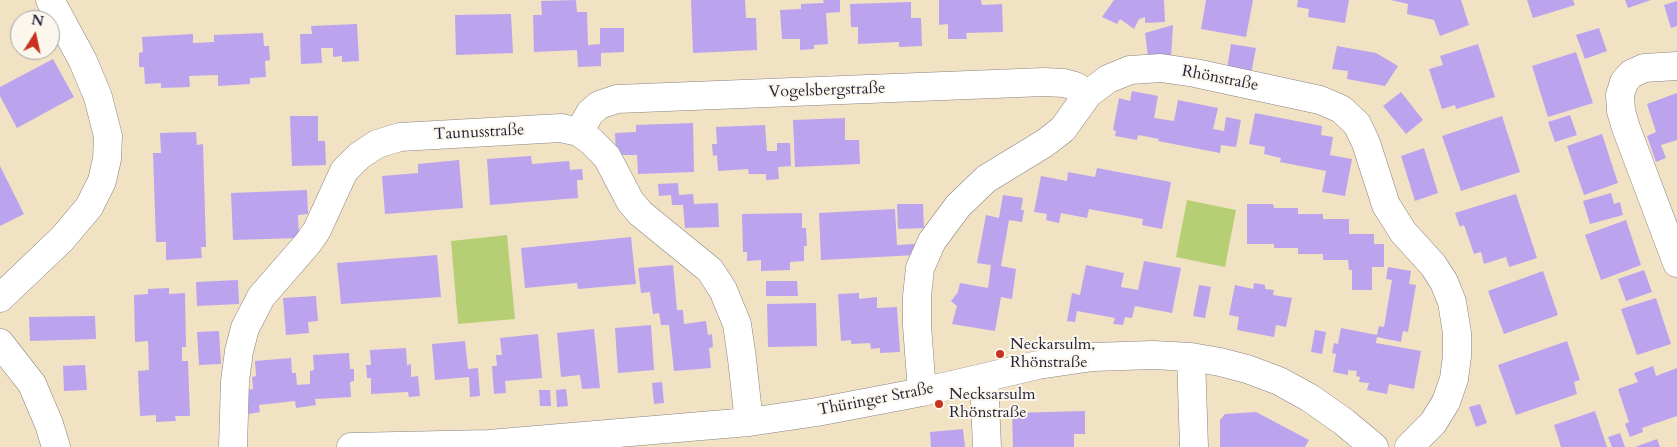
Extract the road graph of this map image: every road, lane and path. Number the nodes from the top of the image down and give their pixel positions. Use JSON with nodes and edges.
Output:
{"nodes":[{"id":1,"x":50,"y":0,"type":"edge"},
{"id":2,"x":1677,"y":66,"type":"edge"},
{"id":3,"x":1088,"y":94,"type":"junction"},
{"id":4,"x":579,"y":132,"type":"junction"},
{"id":5,"x":1677,"y":263,"type":"edge"},
{"id":6,"x":0,"y":298,"type":"edge"},
{"id":7,"x":0,"y":343,"type":"edge"},
{"id":8,"x":1191,"y":357,"type":"junction"},
{"id":9,"x":984,"y":378,"type":"junction"},
{"id":10,"x":922,"y":392,"type":"junction"},
{"id":11,"x":749,"y":422,"type":"junction"},
{"id":12,"x":407,"y":446,"type":"edge"},
{"id":13,"x":56,"y":447,"type":"edge"},
{"id":14,"x":233,"y":447,"type":"edge"},
{"id":15,"x":351,"y":447,"type":"edge"},
{"id":16,"x":987,"y":447,"type":"edge"},
{"id":17,"x":1194,"y":447,"type":"edge"},
{"id":18,"x":1374,"y":447,"type":"edge"},
{"id":19,"x":1409,"y":447,"type":"edge"}],
"edges":[{"from":1,"to":6,"type":"street"},
{"from":2,"to":5,"type":"street"},
{"from":3,"to":4,"type":"street","name":"Vogelsbergstraße"},
{"from":3,"to":10,"type":"street","name":"Rhönstraße"},
{"from":3,"to":19,"type":"street","name":"Rhönstraße"},
{"from":4,"to":11,"type":"street"},
{"from":4,"to":14,"type":"street","name":"Taunusstraße"},
{"from":7,"to":13,"type":"street"},
{"from":8,"to":9,"type":"street","name":"Thüringer Straße"},
{"from":8,"to":17,"type":"street"},
{"from":8,"to":18,"type":"street","name":"Thüringer Straße"},
{"from":9,"to":10,"type":"street","name":"Thüringer Straße"},
{"from":9,"to":16,"type":"street"},
{"from":10,"to":11,"type":"street","name":"Thüringer Straße"},
{"from":11,"to":12,"type":"street","name":"Thüringer Straße"},
{"from":12,"to":15,"type":"street","name":"Thüringer Straße"}]}
